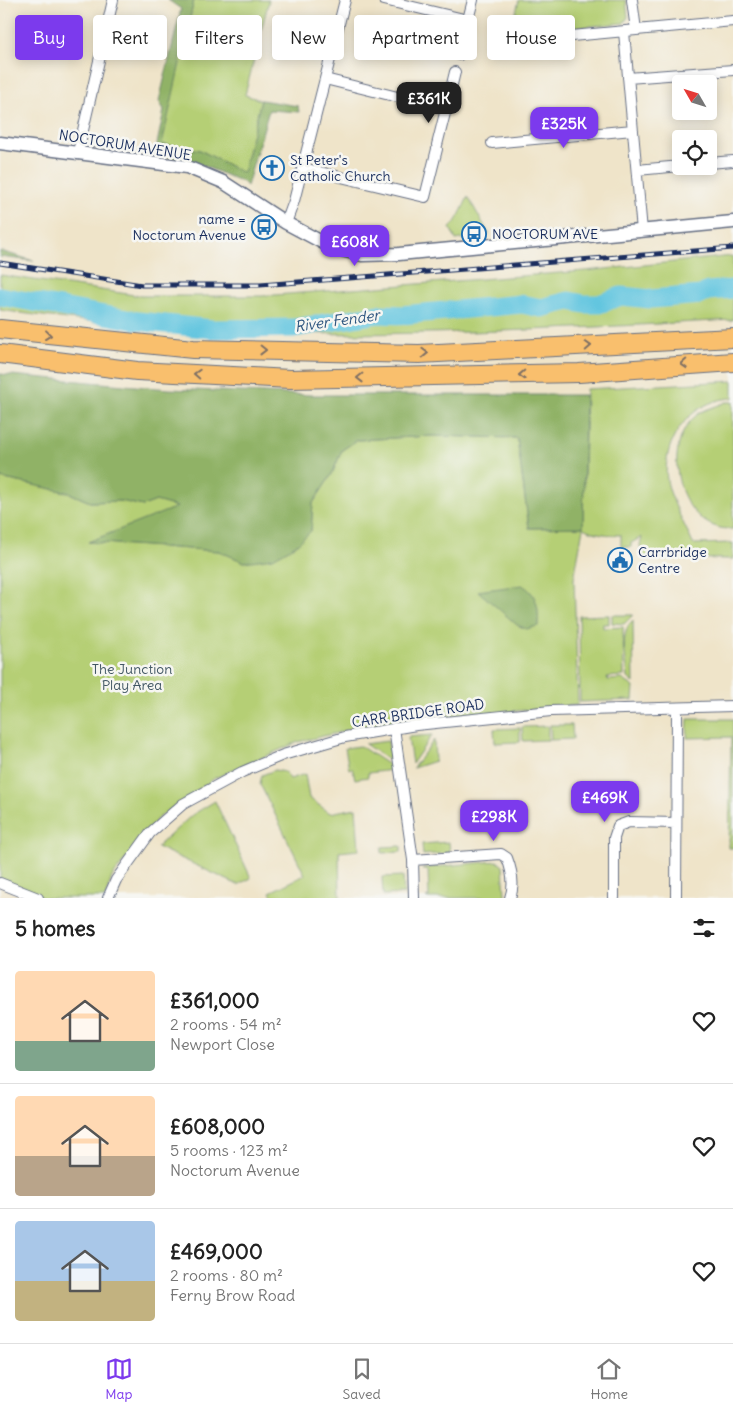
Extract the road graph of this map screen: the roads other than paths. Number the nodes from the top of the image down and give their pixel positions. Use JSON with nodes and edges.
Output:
{"nodes":[{"id":1,"x":113,"y":0,"type":"edge"},
{"id":2,"x":345,"y":0,"type":"edge"},
{"id":3,"x":384,"y":0,"type":"edge"},
{"id":4,"x":473,"y":0,"type":"edge"},
{"id":5,"x":632,"y":0,"type":"edge"},
{"id":6,"x":447,"y":15,"type":"edge"},
{"id":7,"x":469,"y":15,"type":"edge"},
{"id":8,"x":733,"y":21,"type":"edge"},
{"id":9,"x":636,"y":30,"type":"junction"},
{"id":10,"x":624,"y":32,"type":"junction"},
{"id":11,"x":575,"y":36,"type":"edge"},
{"id":12,"x":733,"y":70,"type":"edge"},
{"id":13,"x":455,"y":72,"type":"dead end"},
{"id":14,"x":628,"y":78,"type":"junction"},
{"id":15,"x":325,"y":79,"type":"junction"},
{"id":16,"x":446,"y":108,"type":"junction"},
{"id":17,"x":633,"y":130,"type":"junction"},
{"id":18,"x":0,"y":143,"type":"edge"},
{"id":19,"x":492,"y":143,"type":"dead end"},
{"id":20,"x":78,"y":152,"type":"junction"},
{"id":21,"x":733,"y":161,"type":"edge"},
{"id":22,"x":717,"y":163,"type":"edge"},
{"id":23,"x":672,"y":167,"type":"edge"},
{"id":24,"x":302,"y":168,"type":"junction"},
{"id":25,"x":637,"y":170,"type":"junction"},
{"id":26,"x":733,"y":222,"type":"edge"},
{"id":27,"x":286,"y":223,"type":"junction"},
{"id":28,"x":642,"y":231,"type":"junction"},
{"id":29,"x":0,"y":330,"type":"edge"},
{"id":30,"x":733,"y":338,"type":"edge"},
{"id":31,"x":0,"y":354,"type":"edge"},
{"id":32,"x":733,"y":362,"type":"edge"},
{"id":33,"x":733,"y":706,"type":"edge"},
{"id":34,"x":677,"y":709,"type":"junction"},
{"id":35,"x":394,"y":728,"type":"junction"},
{"id":36,"x":676,"y":824,"type":"junction"},
{"id":37,"x":413,"y":860,"type":"junction"},
{"id":38,"x":0,"y":883,"type":"edge"},
{"id":39,"x":38,"y":898,"type":"edge"},
{"id":40,"x":108,"y":898,"type":"edge"},
{"id":41,"x":414,"y":898,"type":"edge"},
{"id":42,"x":510,"y":898,"type":"edge"},
{"id":43,"x":614,"y":898,"type":"edge"},
{"id":44,"x":676,"y":898,"type":"edge"}],
"edges":[{"from":1,"to":20,"type":"street"},
{"from":2,"to":15,"type":"street"},
{"from":3,"to":6,"type":"street"},
{"from":4,"to":7,"type":"street"},
{"from":5,"to":9,"type":"street"},
{"from":8,"to":9,"type":"street"},
{"from":9,"to":10,"type":"street"},
{"from":10,"to":11,"type":"street"},
{"from":10,"to":14,"type":"street"},
{"from":12,"to":14,"type":"street"},
{"from":13,"to":16,"type":"street"},
{"from":14,"to":17,"type":"street"},
{"from":15,"to":16,"type":"street"},
{"from":15,"to":24,"type":"street"},
{"from":16,"to":24,"type":"street"},
{"from":17,"to":19,"type":"street"},
{"from":17,"to":25,"type":"street"},
{"from":18,"to":20,"type":"street","name":"NOCTORUM AVENUE"},
{"from":20,"to":27,"type":"street","name":"NOCTORUM AVENUE"},
{"from":21,"to":22,"type":"street"},
{"from":23,"to":25,"type":"street"},
{"from":24,"to":27,"type":"street"},
{"from":25,"to":28,"type":"street"},
{"from":26,"to":28,"type":"street","name":"NOCTORUM AVENUE"},
{"from":27,"to":28,"type":"street","name":"NOCTORUM AVENUE"},
{"from":29,"to":30,"type":"highway","one_way":true},
{"from":32,"to":31,"type":"highway","one_way":true},
{"from":33,"to":34,"type":"street","name":"CARR BRIDGE ROAD"},
{"from":34,"to":35,"type":"street","name":"CARR BRIDGE ROAD"},
{"from":34,"to":36,"type":"street"},
{"from":35,"to":37,"type":"street"},
{"from":35,"to":40,"type":"street","name":"CARR BRIDGE ROAD"},
{"from":36,"to":43,"type":"street"},
{"from":36,"to":44,"type":"street"},
{"from":37,"to":41,"type":"street"},
{"from":37,"to":42,"type":"street"},
{"from":38,"to":39,"type":"street"}]}
